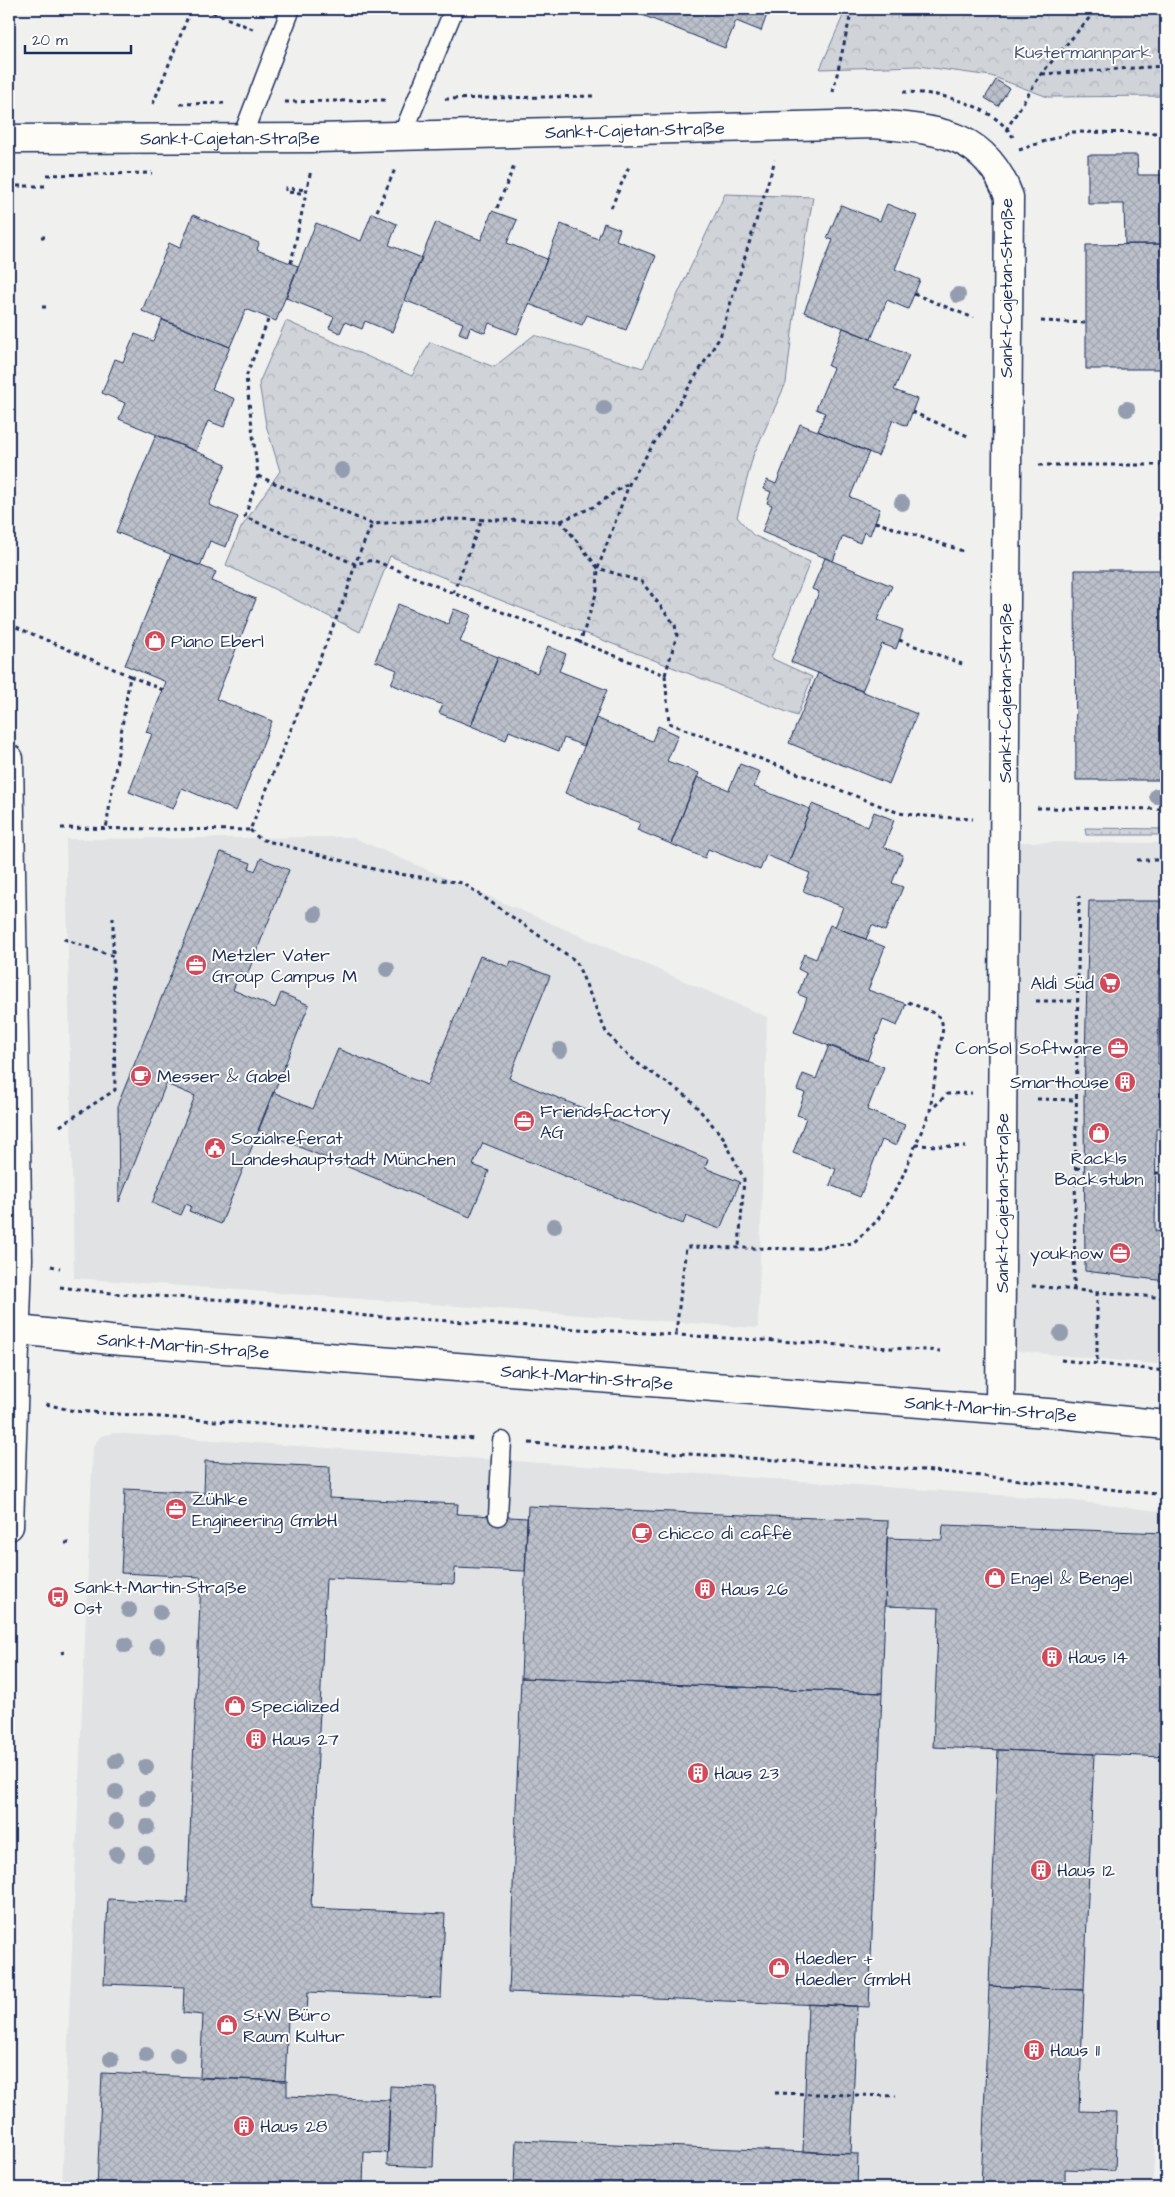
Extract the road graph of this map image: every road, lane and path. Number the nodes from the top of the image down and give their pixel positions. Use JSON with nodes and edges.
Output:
{"nodes":[{"id":1,"x":191,"y":9,"type":"edge"},
{"id":2,"x":204,"y":9,"type":"edge"},
{"id":3,"x":454,"y":9,"type":"edge"},
{"id":4,"x":852,"y":9,"type":"edge"},
{"id":5,"x":1097,"y":9,"type":"edge"},
{"id":6,"x":289,"y":14,"type":"dead end"},
{"id":7,"x":264,"y":34,"type":"dead end"},
{"id":8,"x":1166,"y":66,"type":"edge"},
{"id":9,"x":1041,"y":74,"type":"junction"},
{"id":10,"x":833,"y":92,"type":"dead end"},
{"id":11,"x":153,"y":104,"type":"dead end"},
{"id":12,"x":1166,"y":133,"type":"edge"},
{"id":13,"x":402,"y":136,"type":"junction"},
{"id":14,"x":242,"y":137,"type":"junction"},
{"id":15,"x":316,"y":138,"type":"junction"},
{"id":16,"x":9,"y":139,"type":"edge"},
{"id":17,"x":776,"y":160,"type":"dead end"},
{"id":18,"x":987,"y":160,"type":"junction"},
{"id":19,"x":630,"y":164,"type":"dead end"},
{"id":20,"x":514,"y":166,"type":"dead end"},
{"id":21,"x":394,"y":169,"type":"dead end"},
{"id":22,"x":9,"y":186,"type":"edge"},
{"id":23,"x":47,"y":186,"type":"dead end"},
{"id":24,"x":308,"y":190,"type":"junction"},
{"id":25,"x":301,"y":193,"type":"dead end"},
{"id":26,"x":497,"y":208,"type":"dead end"},
{"id":27,"x":611,"y":208,"type":"dead end"},
{"id":28,"x":377,"y":211,"type":"dead end"},
{"id":29,"x":41,"y":237,"type":"dead end"},
{"id":30,"x":48,"y":237,"type":"dead end"},
{"id":31,"x":291,"y":263,"type":"dead end"},
{"id":32,"x":914,"y":294,"type":"dead end"},
{"id":33,"x":48,"y":306,"type":"dead end"},
{"id":34,"x":42,"y":307,"type":"dead end"},
{"id":35,"x":974,"y":318,"type":"dead end"},
{"id":36,"x":268,"y":320,"type":"dead end"},
{"id":37,"x":1042,"y":321,"type":"dead end"},
{"id":38,"x":1086,"y":323,"type":"dead end"},
{"id":39,"x":912,"y":412,"type":"dead end"},
{"id":40,"x":970,"y":437,"type":"dead end"},
{"id":41,"x":1006,"y":465,"type":"junction"},
{"id":42,"x":1166,"y":465,"type":"edge"},
{"id":43,"x":258,"y":476,"type":"junction"},
{"id":44,"x":630,"y":482,"type":"junction"},
{"id":45,"x":482,"y":519,"type":"junction"},
{"id":46,"x":561,"y":521,"type":"junction"},
{"id":47,"x":875,"y":522,"type":"dead end"},
{"id":48,"x":372,"y":524,"type":"junction"},
{"id":49,"x":966,"y":552,"type":"dead end"},
{"id":50,"x":355,"y":564,"type":"junction"},
{"id":51,"x":598,"y":568,"type":"junction"},
{"id":52,"x":453,"y":593,"type":"junction"},
{"id":53,"x":9,"y":624,"type":"edge"},
{"id":54,"x":899,"y":640,"type":"dead end"},
{"id":55,"x":580,"y":643,"type":"junction"},
{"id":56,"x":962,"y":664,"type":"dead end"},
{"id":57,"x":665,"y":675,"type":"junction"},
{"id":58,"x":130,"y":676,"type":"junction"},
{"id":59,"x":163,"y":690,"type":"dead end"},
{"id":60,"x":9,"y":759,"type":"edge"},
{"id":61,"x":1037,"y":808,"type":"dead end"},
{"id":62,"x":1166,"y":809,"type":"edge"},
{"id":63,"x":949,"y":817,"type":"dead end"},
{"id":64,"x":61,"y":828,"type":"dead end"},
{"id":65,"x":106,"y":829,"type":"junction"},
{"id":66,"x":250,"y":830,"type":"junction"},
{"id":67,"x":1137,"y":860,"type":"dead end"},
{"id":68,"x":1166,"y":860,"type":"edge"},
{"id":69,"x":1079,"y":896,"type":"dead end"},
{"id":70,"x":113,"y":917,"type":"dead end"},
{"id":71,"x":61,"y":938,"type":"dead end"},
{"id":72,"x":113,"y":956,"type":"junction"},
{"id":73,"x":1036,"y":1001,"type":"dead end"},
{"id":74,"x":1078,"y":1001,"type":"junction"},
{"id":75,"x":908,"y":1002,"type":"dead end"},
{"id":76,"x":1002,"y":1092,"type":"junction"},
{"id":77,"x":1037,"y":1100,"type":"dead end"},
{"id":78,"x":1077,"y":1100,"type":"junction"},
{"id":79,"x":930,"y":1111,"type":"junction"},
{"id":80,"x":60,"y":1126,"type":"dead end"},
{"id":81,"x":916,"y":1145,"type":"junction"},
{"id":82,"x":966,"y":1147,"type":"dead end"},
{"id":83,"x":1076,"y":1168,"type":"junction"},
{"id":84,"x":1084,"y":1168,"type":"dead end"},
{"id":85,"x":1155,"y":1173,"type":"dead end"},
{"id":86,"x":1166,"y":1173,"type":"edge"},
{"id":87,"x":739,"y":1247,"type":"junction"},
{"id":88,"x":1001,"y":1284,"type":"junction"},
{"id":89,"x":60,"y":1288,"type":"dead end"},
{"id":90,"x":1074,"y":1290,"type":"junction"},
{"id":91,"x":1097,"y":1292,"type":"junction"},
{"id":92,"x":1166,"y":1298,"type":"edge"},
{"id":93,"x":12,"y":1330,"type":"edge"},
{"id":94,"x":676,"y":1333,"type":"junction"},
{"id":95,"x":940,"y":1351,"type":"dead end"},
{"id":96,"x":1061,"y":1360,"type":"dead end"},
{"id":97,"x":1097,"y":1364,"type":"junction"},
{"id":98,"x":1166,"y":1371,"type":"edge"},
{"id":99,"x":1000,"y":1409,"type":"junction"},
{"id":100,"x":74,"y":1411,"type":"dead end"},
{"id":101,"x":1166,"y":1425,"type":"edge"},
{"id":102,"x":502,"y":1441,"type":"junction"},
{"id":103,"x":1166,"y":1495,"type":"edge"},
{"id":104,"x":498,"y":1516,"type":"dead end"},
{"id":105,"x":9,"y":1526,"type":"edge"},
{"id":106,"x":775,"y":2093,"type":"dead end"},
{"id":107,"x":896,"y":2096,"type":"dead end"}],
"edges":[{"from":1,"to":11,"type":"path"},
{"from":2,"to":7,"type":"path"},
{"from":3,"to":13,"type":"lane"},
{"from":4,"to":10,"type":"path"},
{"from":5,"to":9,"type":"path"},
{"from":6,"to":14,"type":"lane"},
{"from":8,"to":9,"type":"path"},
{"from":9,"to":18,"type":"path"},
{"from":12,"to":18,"type":"path"},
{"from":13,"to":15,"type":"street","name":"Sankt-Cajetan-Straße"},
{"from":13,"to":18,"type":"street","name":"Sankt-Cajetan-Straße"},
{"from":14,"to":15,"type":"street","name":"Sankt-Cajetan-Straße"},
{"from":14,"to":16,"type":"street","name":"Sankt-Cajetan-Straße"},
{"from":15,"to":24,"type":"path"},
{"from":17,"to":44,"type":"path"},
{"from":18,"to":41,"type":"street","name":"Sankt-Cajetan-Straße"},
{"from":19,"to":27,"type":"path"},
{"from":20,"to":26,"type":"path"},
{"from":21,"to":28,"type":"path"},
{"from":22,"to":23,"type":"path"},
{"from":24,"to":25,"type":"path"},
{"from":24,"to":31,"type":"path"},
{"from":29,"to":30,"type":"path"},
{"from":32,"to":35,"type":"path"},
{"from":33,"to":34,"type":"path"},
{"from":36,"to":43,"type":"path"},
{"from":37,"to":38,"type":"path"},
{"from":39,"to":40,"type":"path"},
{"from":41,"to":42,"type":"path"},
{"from":41,"to":76,"type":"street","name":"Sankt-Cajetan-Straße"},
{"from":43,"to":48,"type":"path"},
{"from":43,"to":50,"type":"path"},
{"from":44,"to":46,"type":"path"},
{"from":44,"to":51,"type":"path"},
{"from":45,"to":46,"type":"path"},
{"from":45,"to":48,"type":"path"},
{"from":45,"to":52,"type":"path"},
{"from":46,"to":51,"type":"path"},
{"from":47,"to":49,"type":"path"},
{"from":48,"to":50,"type":"path"},
{"from":50,"to":52,"type":"path"},
{"from":50,"to":66,"type":"path"},
{"from":51,"to":55,"type":"path"},
{"from":51,"to":57,"type":"path"},
{"from":52,"to":55,"type":"path"},
{"from":53,"to":58,"type":"path"},
{"from":54,"to":56,"type":"path"},
{"from":55,"to":57,"type":"path"},
{"from":57,"to":63,"type":"path"},
{"from":58,"to":59,"type":"path"},
{"from":58,"to":65,"type":"path"},
{"from":60,"to":93,"type":"street"},
{"from":61,"to":62,"type":"path"},
{"from":64,"to":65,"type":"path"},
{"from":65,"to":66,"type":"path"},
{"from":66,"to":87,"type":"path"},
{"from":67,"to":68,"type":"path"},
{"from":69,"to":74,"type":"path"},
{"from":70,"to":72,"type":"path"},
{"from":71,"to":72,"type":"path"},
{"from":72,"to":80,"type":"path"},
{"from":73,"to":74,"type":"path"},
{"from":74,"to":78,"type":"path"},
{"from":75,"to":79,"type":"path"},
{"from":76,"to":79,"type":"path"},
{"from":76,"to":88,"type":"street","name":"Sankt-Cajetan-Straße"},
{"from":77,"to":78,"type":"path"},
{"from":78,"to":83,"type":"path"},
{"from":79,"to":81,"type":"path"},
{"from":81,"to":82,"type":"path"},
{"from":81,"to":87,"type":"path"},
{"from":83,"to":84,"type":"path"},
{"from":83,"to":90,"type":"path"},
{"from":85,"to":86,"type":"path"},
{"from":87,"to":94,"type":"path"},
{"from":88,"to":90,"type":"path"},
{"from":88,"to":99,"type":"street","name":"Sankt-Cajetan-Straße"},
{"from":89,"to":94,"type":"path"},
{"from":90,"to":91,"type":"path"},
{"from":91,"to":92,"type":"path"},
{"from":91,"to":97,"type":"path"},
{"from":93,"to":99,"type":"street","name":"Sankt-Martin-Straße"},
{"from":93,"to":105,"type":"street"},
{"from":94,"to":95,"type":"path"},
{"from":96,"to":97,"type":"path"},
{"from":97,"to":98,"type":"path"},
{"from":99,"to":101,"type":"street","name":"Sankt-Martin-Straße"},
{"from":100,"to":102,"type":"path"},
{"from":102,"to":103,"type":"path"},
{"from":102,"to":104,"type":"lane"},
{"from":106,"to":107,"type":"path"}]}
